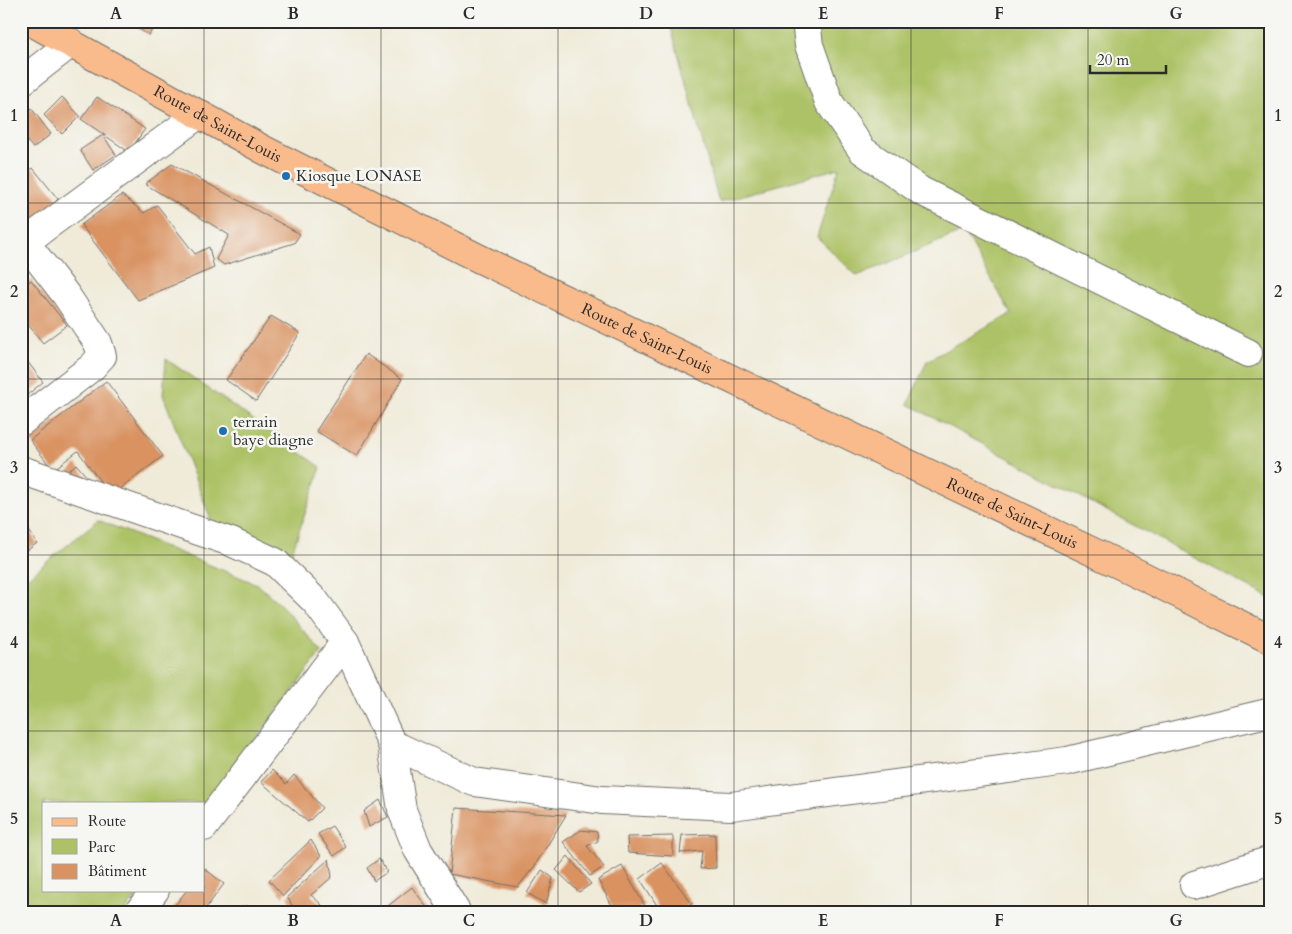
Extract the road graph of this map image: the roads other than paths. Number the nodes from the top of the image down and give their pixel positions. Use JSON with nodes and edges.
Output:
{"nodes":[{"id":1,"x":30,"y":21,"type":"edge"},
{"id":2,"x":806,"y":21,"type":"edge"},
{"id":3,"x":71,"y":43,"type":"junction"},
{"id":4,"x":21,"y":82,"type":"edge"},
{"id":5,"x":198,"y":115,"type":"junction"},
{"id":6,"x":22,"y":242,"type":"edge"},
{"id":7,"x":1248,"y":353,"type":"dead end"},
{"id":8,"x":21,"y":422,"type":"edge"},
{"id":9,"x":21,"y":470,"type":"edge"},
{"id":10,"x":1271,"y":640,"type":"edge"},
{"id":11,"x":345,"y":642,"type":"junction"},
{"id":12,"x":1271,"y":712,"type":"edge"},
{"id":13,"x":392,"y":744,"type":"junction"},
{"id":14,"x":205,"y":826,"type":"edge"},
{"id":15,"x":1271,"y":860,"type":"edge"},
{"id":16,"x":1194,"y":885,"type":"dead end"},
{"id":17,"x":154,"y":892,"type":"edge"},
{"id":18,"x":138,"y":913,"type":"edge"},
{"id":19,"x":457,"y":913,"type":"edge"}],
"edges":[{"from":1,"to":3,"type":"main road","name":"Route de Saint-Louis"},
{"from":2,"to":7,"type":"street"},
{"from":3,"to":4,"type":"street"},
{"from":3,"to":5,"type":"main road","name":"Route de Saint-Louis"},
{"from":5,"to":6,"type":"street"},
{"from":5,"to":10,"type":"main road","name":"Route de Saint-Louis"},
{"from":6,"to":8,"type":"street"},
{"from":9,"to":11,"type":"street"},
{"from":11,"to":13,"type":"street"},
{"from":11,"to":14,"type":"street"},
{"from":12,"to":13,"type":"street"},
{"from":13,"to":19,"type":"street"},
{"from":15,"to":16,"type":"street"},
{"from":17,"to":18,"type":"street"}]}
